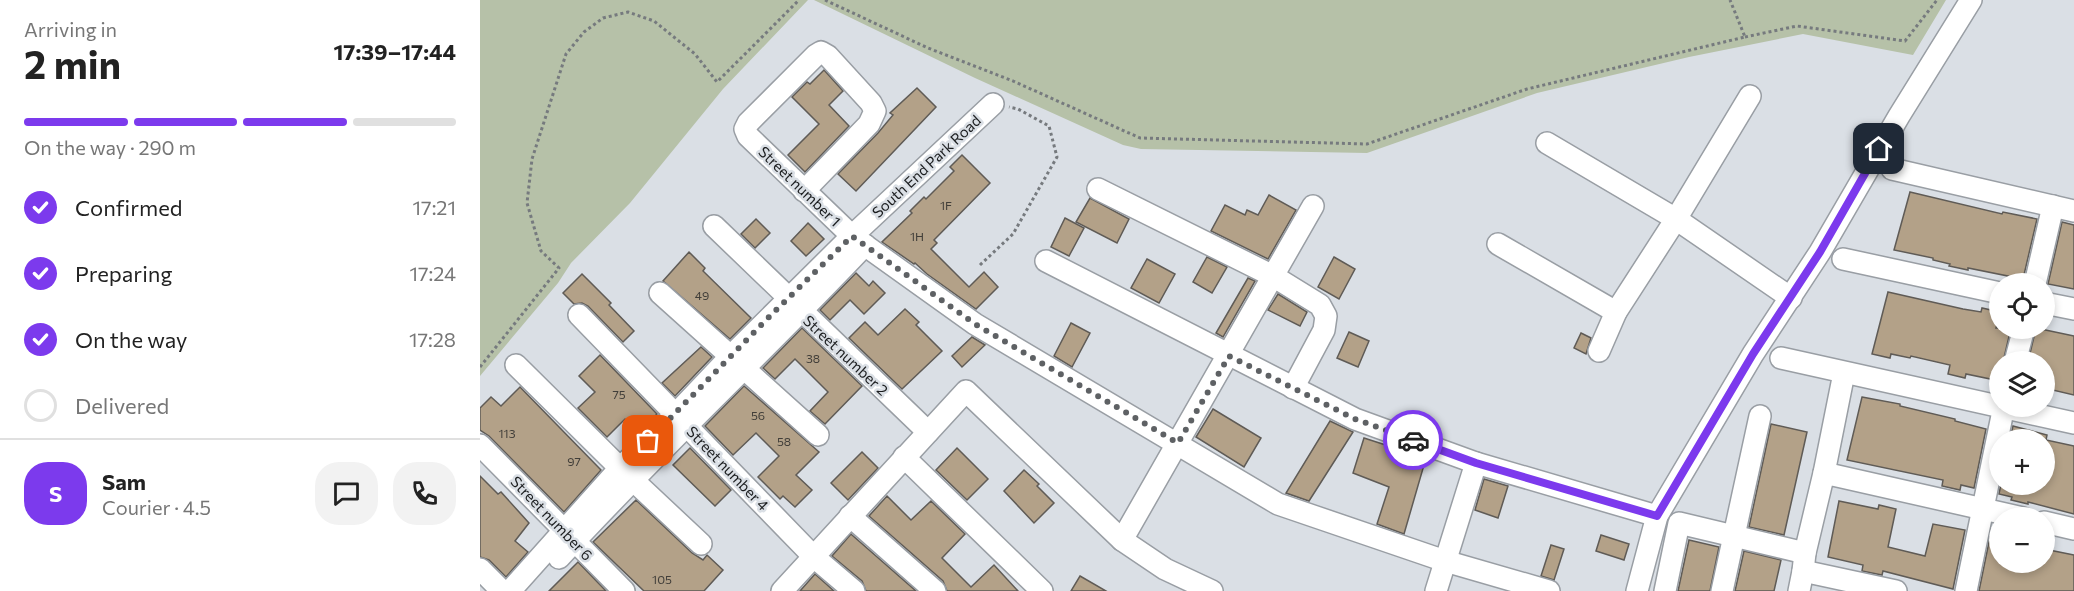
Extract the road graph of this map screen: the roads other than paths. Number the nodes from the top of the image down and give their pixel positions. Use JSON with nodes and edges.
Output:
{"nodes":[{"id":1,"x":1971,"y":0,"type":"edge"},
{"id":2,"x":1750,"y":96,"type":"dead end"},
{"id":3,"x":993,"y":104,"type":"road end"},
{"id":4,"x":1547,"y":142,"type":"dead end"},
{"id":5,"x":1892,"y":169,"type":"dead end"},
{"id":6,"x":1098,"y":189,"type":"dead end"},
{"id":7,"x":804,"y":191,"type":"junction"},
{"id":8,"x":1314,"y":206,"type":"dead end"},
{"id":9,"x":2053,"y":206,"type":"junction"},
{"id":10,"x":2074,"y":211,"type":"edge"},
{"id":11,"x":1676,"y":219,"type":"junction"},
{"id":12,"x":714,"y":226,"type":"dead end"},
{"id":13,"x":859,"y":241,"type":"junction"},
{"id":14,"x":1498,"y":244,"type":"dead end"},
{"id":15,"x":1843,"y":259,"type":"dead end"},
{"id":16,"x":1046,"y":261,"type":"dead end"},
{"id":17,"x":2038,"y":273,"type":"edge"},
{"id":18,"x":1273,"y":276,"type":"junction"},
{"id":19,"x":1989,"y":291,"type":"edge"},
{"id":20,"x":660,"y":293,"type":"dead end"},
{"id":21,"x":1791,"y":298,"type":"junction"},
{"id":22,"x":795,"y":305,"type":"junction"},
{"id":23,"x":2055,"y":305,"type":"edge"},
{"id":24,"x":2074,"y":309,"type":"edge"},
{"id":25,"x":1616,"y":312,"type":"junction"},
{"id":26,"x":579,"y":315,"type":"dead end"},
{"id":27,"x":1599,"y":351,"type":"dead end"},
{"id":28,"x":1229,"y":356,"type":"junction"},
{"id":29,"x":1781,"y":358,"type":"dead end"},
{"id":30,"x":736,"y":363,"type":"junction"},
{"id":31,"x":516,"y":365,"type":"dead end"},
{"id":32,"x":1844,"y":372,"type":"junction"},
{"id":33,"x":1293,"y":388,"type":"junction"},
{"id":34,"x":1989,"y":404,"type":"edge"},
{"id":35,"x":1760,"y":416,"type":"dead end"},
{"id":36,"x":2002,"y":417,"type":"edge"},
{"id":37,"x":2048,"y":417,"type":"edge"},
{"id":38,"x":682,"y":420,"type":"junction"},
{"id":39,"x":2074,"y":423,"type":"edge"},
{"id":40,"x":928,"y":432,"type":"junction"},
{"id":41,"x":818,"y":435,"type":"dead end"},
{"id":42,"x":1178,"y":443,"type":"junction"},
{"id":43,"x":480,"y":446,"type":"edge"},
{"id":44,"x":904,"y":457,"type":"junction"},
{"id":45,"x":1476,"y":463,"type":"junction"},
{"id":46,"x":1824,"y":473,"type":"junction"},
{"id":47,"x":627,"y":474,"type":"junction"},
{"id":48,"x":1982,"y":508,"type":"junction"},
{"id":49,"x":1989,"y":510,"type":"edge"},
{"id":50,"x":850,"y":516,"type":"junction"},
{"id":51,"x":1657,"y":516,"type":"junction"},
{"id":52,"x":2055,"y":525,"type":"edge"},
{"id":53,"x":2074,"y":529,"type":"edge"},
{"id":54,"x":570,"y":536,"type":"junction"},
{"id":55,"x":1734,"y":537,"type":"junction"},
{"id":56,"x":1122,"y":540,"type":"junction"},
{"id":57,"x":701,"y":544,"type":"dead end"},
{"id":58,"x":814,"y":557,"type":"junction"},
{"id":59,"x":1445,"y":561,"type":"junction"},
{"id":60,"x":480,"y":569,"type":"edge"},
{"id":61,"x":1802,"y":572,"type":"edge"},
{"id":62,"x":502,"y":591,"type":"edge"},
{"id":63,"x":510,"y":591,"type":"edge"},
{"id":64,"x":529,"y":591,"type":"edge"},
{"id":65,"x":624,"y":591,"type":"edge"},
{"id":66,"x":782,"y":591,"type":"edge"},
{"id":67,"x":854,"y":591,"type":"edge"},
{"id":68,"x":935,"y":591,"type":"edge"},
{"id":69,"x":1042,"y":591,"type":"edge"},
{"id":70,"x":1212,"y":591,"type":"edge"},
{"id":71,"x":1436,"y":591,"type":"edge"},
{"id":72,"x":1549,"y":591,"type":"edge"},
{"id":73,"x":1637,"y":591,"type":"edge"},
{"id":74,"x":1665,"y":591,"type":"edge"},
{"id":75,"x":1722,"y":591,"type":"edge"},
{"id":76,"x":1896,"y":591,"type":"edge"},
{"id":77,"x":1966,"y":591,"type":"edge"}],
"edges":[{"from":1,"to":21,"type":"street"},
{"from":2,"to":11,"type":"street"},
{"from":3,"to":13,"type":"street","name":"South End Park Road"},
{"from":4,"to":11,"type":"street"},
{"from":5,"to":9,"type":"street"},
{"from":6,"to":18,"type":"street"},
{"from":7,"to":7,"type":"street","name":"Street number 1"},
{"from":7,"to":13,"type":"street","name":"Street number 1"},
{"from":8,"to":18,"type":"street"},
{"from":9,"to":10,"type":"street"},
{"from":9,"to":17,"type":"street"},
{"from":11,"to":21,"type":"street"},
{"from":11,"to":25,"type":"street"},
{"from":12,"to":22,"type":"street","name":"Street number 2"},
{"from":13,"to":22,"type":"street","name":"South End Park Road"},
{"from":13,"to":42,"type":"street","name":"Street number 1"},
{"from":14,"to":25,"type":"street"},
{"from":15,"to":19,"type":"street"},
{"from":16,"to":28,"type":"street"},
{"from":18,"to":28,"type":"street"},
{"from":18,"to":33,"type":"street"},
{"from":20,"to":30,"type":"street"},
{"from":21,"to":51,"type":"street"},
{"from":22,"to":30,"type":"street","name":"South End Park Road"},
{"from":22,"to":40,"type":"street","name":"Street number 2"},
{"from":23,"to":24,"type":"street"},
{"from":25,"to":27,"type":"street"},
{"from":26,"to":38,"type":"street","name":"Street number 4"},
{"from":28,"to":33,"type":"street"},
{"from":28,"to":42,"type":"street"},
{"from":29,"to":32,"type":"street"},
{"from":30,"to":38,"type":"street","name":"South End Park Road"},
{"from":30,"to":41,"type":"street"},
{"from":31,"to":47,"type":"street"},
{"from":32,"to":34,"type":"street"},
{"from":32,"to":46,"type":"street"},
{"from":33,"to":45,"type":"street"},
{"from":35,"to":55,"type":"street"},
{"from":36,"to":48,"type":"street"},
{"from":37,"to":39,"type":"street"},
{"from":38,"to":47,"type":"street","name":"South End Park Road"},
{"from":38,"to":58,"type":"street","name":"Street number 4"},
{"from":40,"to":44,"type":"street"},
{"from":40,"to":56,"type":"street"},
{"from":42,"to":56,"type":"street"},
{"from":42,"to":59,"type":"street","name":"Street number 1"},
{"from":43,"to":54,"type":"street","name":"Street number 6"},
{"from":44,"to":50,"type":"street"},
{"from":44,"to":69,"type":"street"},
{"from":45,"to":51,"type":"street"},
{"from":45,"to":59,"type":"street"},
{"from":46,"to":48,"type":"street"},
{"from":46,"to":61,"type":"street"},
{"from":47,"to":54,"type":"street","name":"South End Park Road"},
{"from":47,"to":57,"type":"street"},
{"from":48,"to":49,"type":"street"},
{"from":48,"to":77,"type":"street"},
{"from":50,"to":58,"type":"street"},
{"from":50,"to":68,"type":"street"},
{"from":51,"to":73,"type":"street"},
{"from":52,"to":53,"type":"street"},
{"from":54,"to":63,"type":"street","name":"South End Park Road"},
{"from":54,"to":64,"type":"street","name":"South End Park Road"},
{"from":54,"to":65,"type":"street","name":"Street number 6"},
{"from":55,"to":61,"type":"street"},
{"from":55,"to":74,"type":"street"},
{"from":55,"to":75,"type":"street"},
{"from":56,"to":70,"type":"street"},
{"from":58,"to":66,"type":"street"},
{"from":58,"to":67,"type":"street","name":"Street number 4"},
{"from":59,"to":71,"type":"street"},
{"from":59,"to":72,"type":"street","name":"Street number 1"},
{"from":60,"to":62,"type":"street"},
{"from":61,"to":76,"type":"street"}]}
